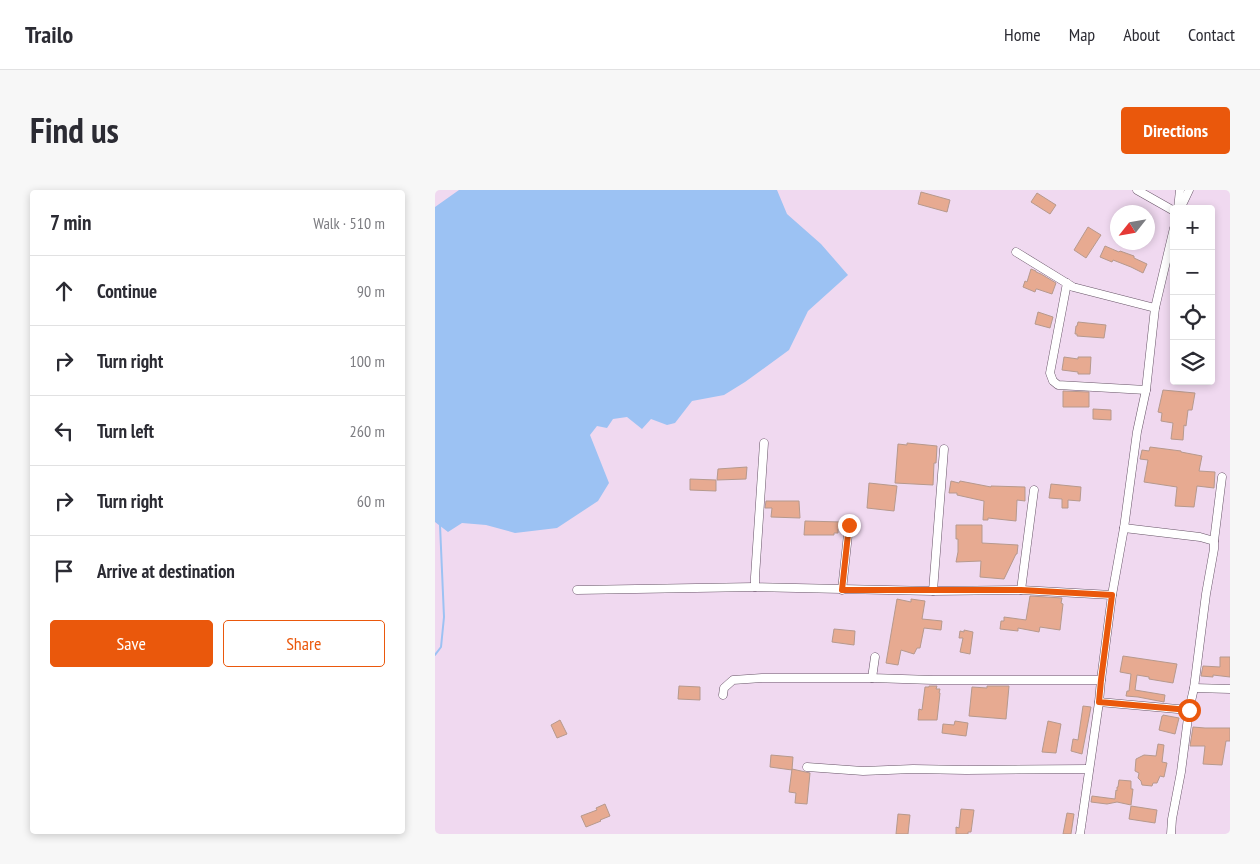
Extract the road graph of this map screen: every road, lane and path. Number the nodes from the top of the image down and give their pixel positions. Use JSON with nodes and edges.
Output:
{"nodes":[{"id":1,"x":1137,"y":190,"type":"edge"},
{"id":2,"x":1180,"y":190,"type":"edge"},
{"id":3,"x":1189,"y":190,"type":"edge"},
{"id":4,"x":1179,"y":205,"type":"edge"},
{"id":5,"x":1181,"y":205,"type":"edge"},
{"id":6,"x":1170,"y":209,"type":"edge"},
{"id":7,"x":1170,"y":245,"type":"edge"},
{"id":8,"x":1016,"y":252,"type":"dead end"},
{"id":9,"x":1067,"y":283,"type":"junction"},
{"id":10,"x":1155,"y":308,"type":"junction"},
{"id":11,"x":1146,"y":390,"type":"junction"},
{"id":12,"x":764,"y":443,"type":"dead end"},
{"id":13,"x":944,"y":449,"type":"dead end"},
{"id":14,"x":1223,"y":477,"type":"dead end"},
{"id":15,"x":1034,"y":490,"type":"dead end"},
{"id":16,"x":849,"y":525,"type":"dead end"},
{"id":17,"x":1124,"y":528,"type":"junction"},
{"id":18,"x":1214,"y":541,"type":"junction"},
{"id":19,"x":755,"y":587,"type":"junction"},
{"id":20,"x":577,"y":590,"type":"dead end"},
{"id":21,"x":842,"y":590,"type":"junction"},
{"id":22,"x":1021,"y":590,"type":"junction"},
{"id":23,"x":933,"y":591,"type":"junction"},
{"id":24,"x":1112,"y":595,"type":"junction"},
{"id":25,"x":875,"y":657,"type":"dead end"},
{"id":26,"x":872,"y":678,"type":"junction"},
{"id":27,"x":1101,"y":680,"type":"junction"},
{"id":28,"x":1194,"y":688,"type":"junction"},
{"id":29,"x":1230,"y":689,"type":"edge"},
{"id":30,"x":723,"y":695,"type":"dead end"},
{"id":31,"x":1099,"y":702,"type":"junction"},
{"id":32,"x":1189,"y":710,"type":"junction"},
{"id":33,"x":807,"y":767,"type":"dead end"},
{"id":34,"x":1089,"y":769,"type":"junction"},
{"id":35,"x":1080,"y":834,"type":"edge"},
{"id":36,"x":1171,"y":834,"type":"edge"}],
"edges":[{"from":1,"to":6,"type":"street"},
{"from":2,"to":4,"type":"street"},
{"from":3,"to":5,"type":"street"},
{"from":7,"to":10,"type":"street"},
{"from":8,"to":9,"type":"street"},
{"from":9,"to":10,"type":"street"},
{"from":9,"to":11,"type":"street"},
{"from":10,"to":11,"type":"street"},
{"from":11,"to":17,"type":"street"},
{"from":12,"to":19,"type":"street"},
{"from":13,"to":23,"type":"street"},
{"from":14,"to":18,"type":"street"},
{"from":15,"to":22,"type":"street"},
{"from":16,"to":21,"type":"street"},
{"from":17,"to":18,"type":"street"},
{"from":17,"to":24,"type":"street"},
{"from":18,"to":28,"type":"street"},
{"from":19,"to":20,"type":"street"},
{"from":19,"to":21,"type":"street"},
{"from":21,"to":23,"type":"street"},
{"from":22,"to":23,"type":"street"},
{"from":22,"to":24,"type":"street"},
{"from":24,"to":27,"type":"street"},
{"from":25,"to":26,"type":"street"},
{"from":26,"to":27,"type":"street"},
{"from":26,"to":30,"type":"street"},
{"from":27,"to":31,"type":"street"},
{"from":28,"to":29,"type":"street"},
{"from":28,"to":32,"type":"street"},
{"from":31,"to":32,"type":"street"},
{"from":31,"to":34,"type":"street"},
{"from":32,"to":36,"type":"street"},
{"from":33,"to":34,"type":"street"},
{"from":34,"to":35,"type":"street"}]}
